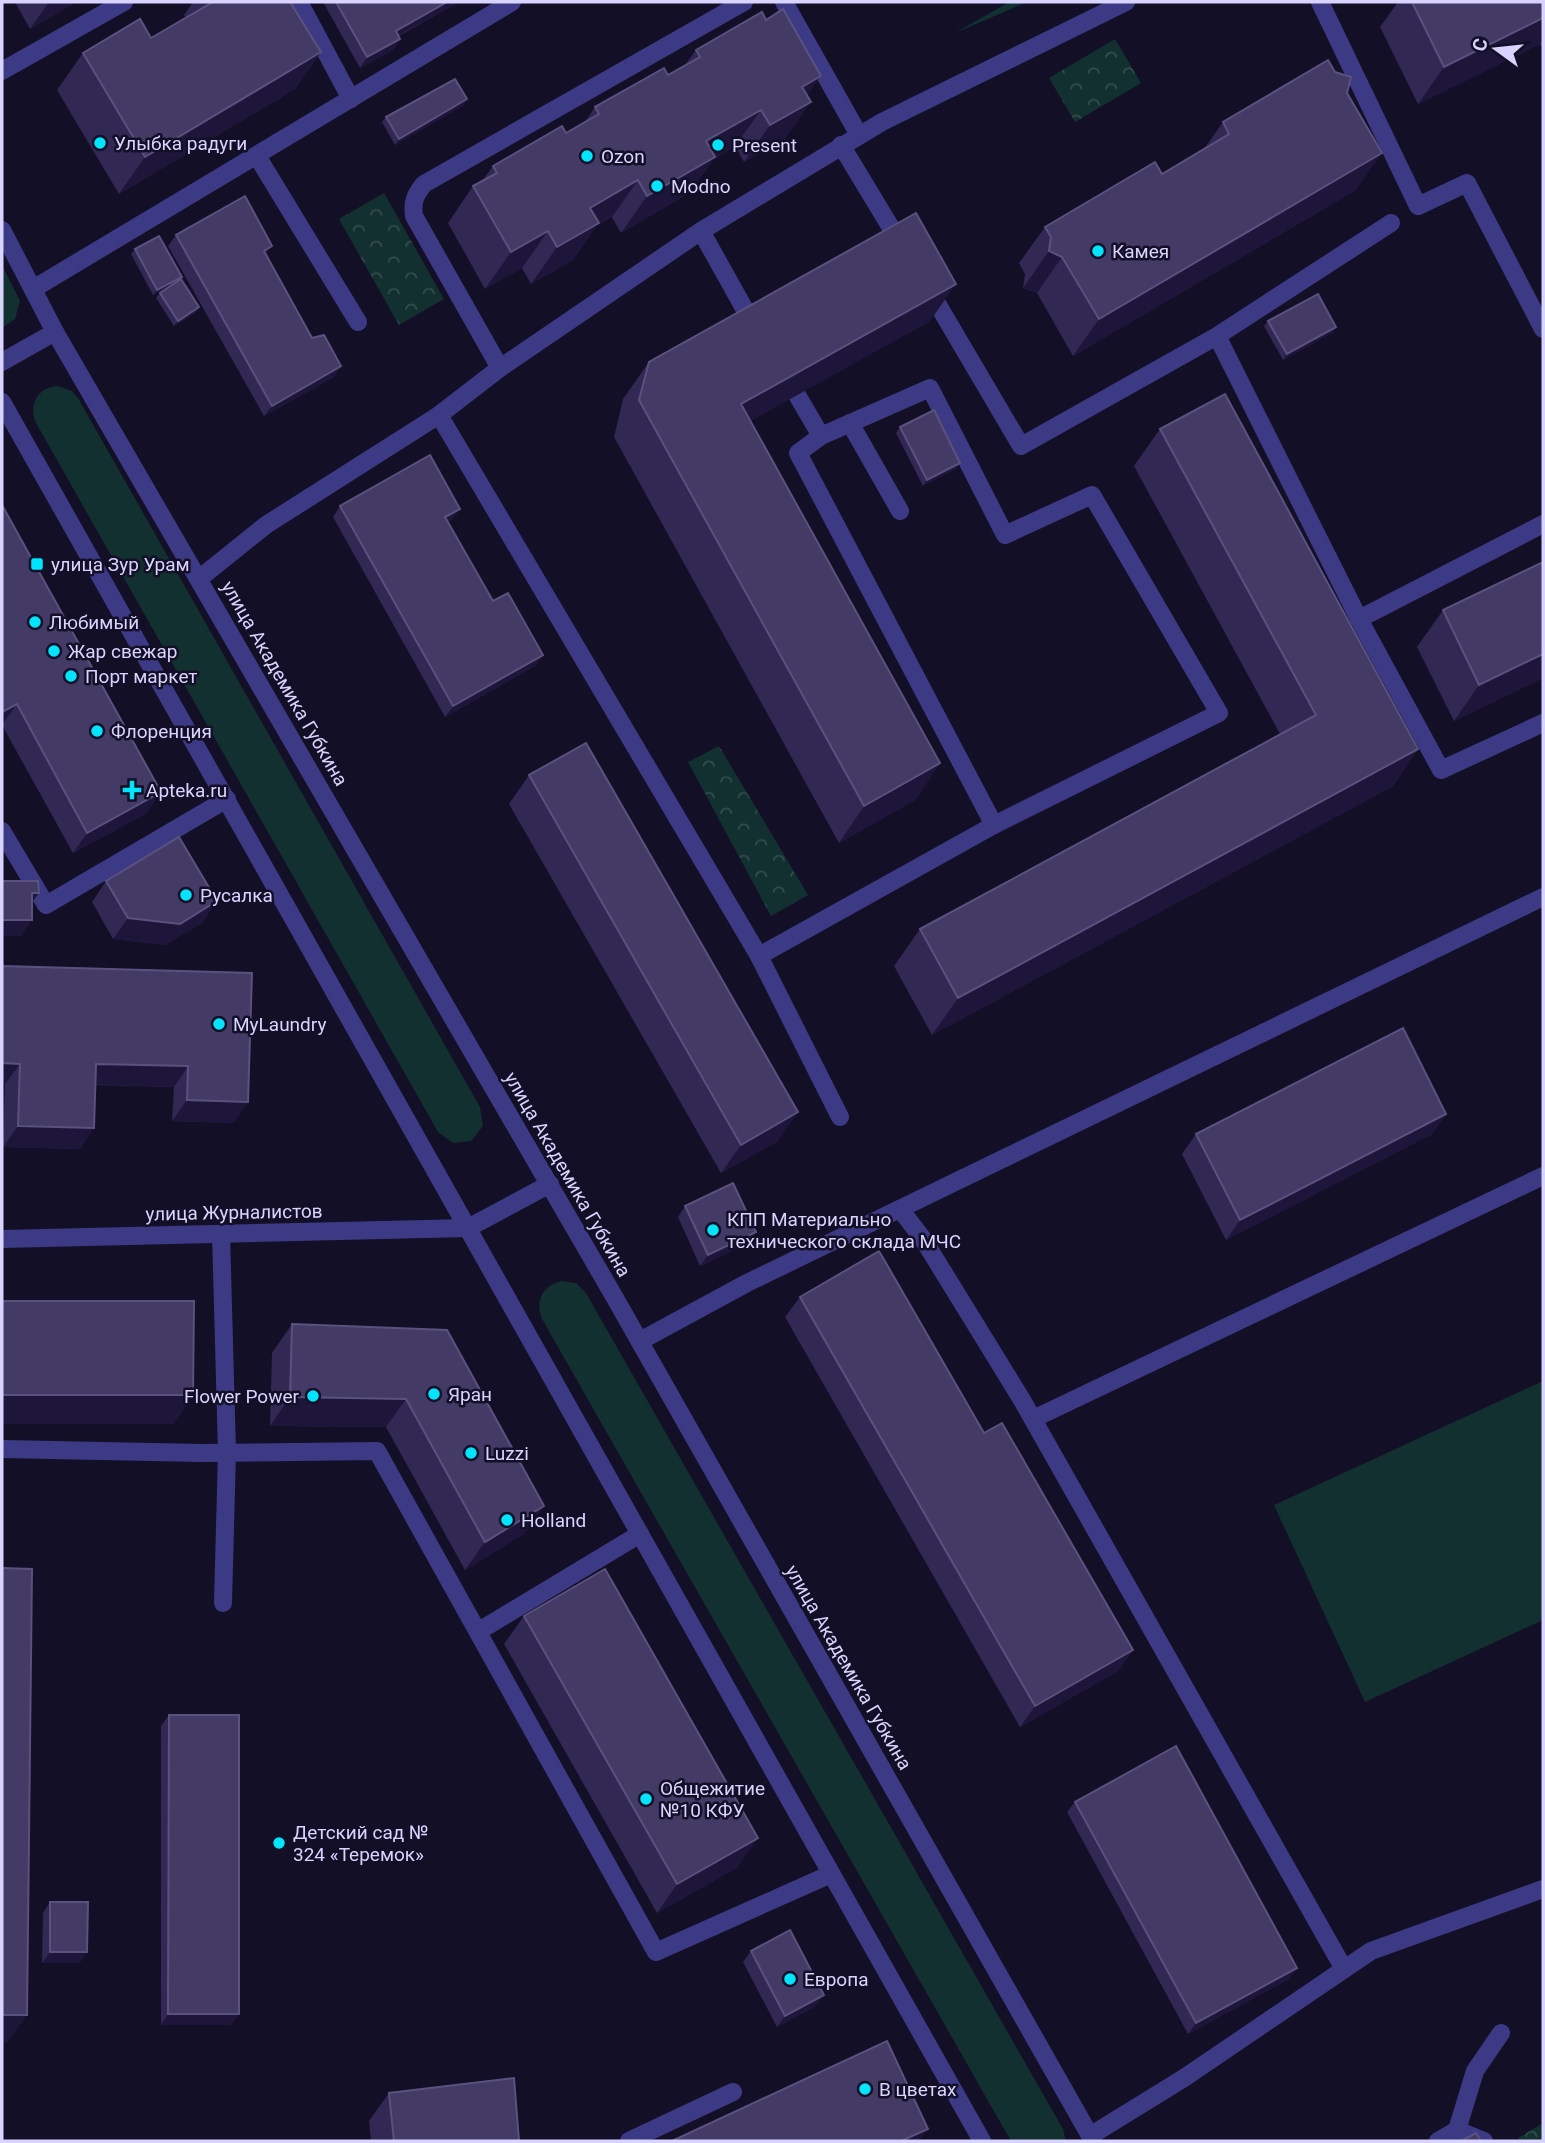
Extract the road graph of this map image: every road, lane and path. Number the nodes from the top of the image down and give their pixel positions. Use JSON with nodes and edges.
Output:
{"nodes":[{"id":1,"x":124,"y":2,"type":"edge"},
{"id":2,"x":299,"y":2,"type":"edge"},
{"id":3,"x":512,"y":2,"type":"edge"},
{"id":4,"x":744,"y":2,"type":"edge"},
{"id":5,"x":784,"y":2,"type":"edge"},
{"id":6,"x":1126,"y":2,"type":"edge"},
{"id":7,"x":1320,"y":2,"type":"edge"},
{"id":8,"x":2,"y":71,"type":"edge"},
{"id":9,"x":351,"y":99,"type":"junction"},
{"id":10,"x":859,"y":135,"type":"junction"},
{"id":11,"x":841,"y":145,"type":"junction"},
{"id":12,"x":257,"y":156,"type":"junction"},
{"id":13,"x":1391,"y":223,"type":"dead end"},
{"id":14,"x":2,"y":230,"type":"edge"},
{"id":15,"x":701,"y":231,"type":"junction"},
{"id":16,"x":33,"y":289,"type":"junction"},
{"id":17,"x":358,"y":322,"type":"dead end"},
{"id":18,"x":754,"y":326,"type":"edge"},
{"id":19,"x":1543,"y":329,"type":"edge"},
{"id":20,"x":55,"y":331,"type":"junction"},
{"id":21,"x":1217,"y":336,"type":"junction"},
{"id":22,"x":2,"y":362,"type":"edge"},
{"id":23,"x":500,"y":368,"type":"junction"},
{"id":24,"x":797,"y":395,"type":"edge"},
{"id":25,"x":2,"y":402,"type":"edge"},
{"id":26,"x":439,"y":415,"type":"junction"},
{"id":27,"x":850,"y":423,"type":"junction"},
{"id":28,"x":821,"y":436,"type":"junction"},
{"id":29,"x":900,"y":511,"type":"dead end"},
{"id":30,"x":1543,"y":524,"type":"edge"},
{"id":31,"x":200,"y":578,"type":"junction"},
{"id":32,"x":1359,"y":619,"type":"junction"},
{"id":33,"x":1543,"y":723,"type":"edge"},
{"id":34,"x":227,"y":799,"type":"junction"},
{"id":35,"x":994,"y":825,"type":"junction"},
{"id":36,"x":2,"y":831,"type":"edge"},
{"id":37,"x":1543,"y":897,"type":"edge"},
{"id":38,"x":758,"y":956,"type":"junction"},
{"id":39,"x":840,"y":1117,"type":"dead end"},
{"id":40,"x":1543,"y":1176,"type":"edge"},
{"id":41,"x":550,"y":1184,"type":"junction"},
{"id":42,"x":901,"y":1209,"type":"junction"},
{"id":43,"x":468,"y":1228,"type":"junction"},
{"id":44,"x":221,"y":1234,"type":"junction"},
{"id":45,"x":2,"y":1239,"type":"edge"},
{"id":46,"x":640,"y":1341,"type":"junction"},
{"id":47,"x":1033,"y":1419,"type":"junction"},
{"id":48,"x":2,"y":1450,"type":"edge"},
{"id":49,"x":227,"y":1452,"type":"junction"},
{"id":50,"x":640,"y":1534,"type":"junction"},
{"id":51,"x":223,"y":1603,"type":"dead end"},
{"id":52,"x":478,"y":1631,"type":"junction"},
{"id":53,"x":831,"y":1874,"type":"junction"},
{"id":54,"x":1543,"y":1889,"type":"edge"},
{"id":55,"x":1344,"y":1969,"type":"junction"},
{"id":56,"x":1501,"y":2033,"type":"dead end"},
{"id":57,"x":733,"y":2092,"type":"dead end"},
{"id":58,"x":1457,"y":2130,"type":"junction"},
{"id":59,"x":1092,"y":2138,"type":"edge"},
{"id":60,"x":629,"y":2141,"type":"edge"},
{"id":61,"x":982,"y":2141,"type":"edge"},
{"id":62,"x":1438,"y":2141,"type":"edge"},
{"id":63,"x":1484,"y":2141,"type":"edge"}],
"edges":[{"from":1,"to":8,"type":"street"},
{"from":2,"to":9,"type":"street"},
{"from":3,"to":9,"type":"street"},
{"from":4,"to":23,"type":"street"},
{"from":5,"to":10,"type":"street"},
{"from":6,"to":10,"type":"street"},
{"from":7,"to":19,"type":"street"},
{"from":9,"to":12,"type":"street"},
{"from":10,"to":11,"type":"street"},
{"from":11,"to":15,"type":"street"},
{"from":11,"to":21,"type":"street"},
{"from":12,"to":16,"type":"street"},
{"from":12,"to":17,"type":"street"},
{"from":13,"to":21,"type":"street"},
{"from":14,"to":16,"type":"street","name":"улица Академика Губкина"},
{"from":15,"to":18,"type":"street"},
{"from":15,"to":23,"type":"street"},
{"from":16,"to":20,"type":"street","name":"улица Академика Губкина"},
{"from":20,"to":22,"type":"street"},
{"from":20,"to":31,"type":"street","name":"улица Академика Губкина"},
{"from":21,"to":32,"type":"street"},
{"from":23,"to":26,"type":"street"},
{"from":24,"to":28,"type":"street"},
{"from":25,"to":34,"type":"street"},
{"from":26,"to":31,"type":"street"},
{"from":26,"to":38,"type":"street"},
{"from":27,"to":28,"type":"street"},
{"from":27,"to":29,"type":"street"},
{"from":27,"to":35,"type":"street"},
{"from":28,"to":35,"type":"street"},
{"from":30,"to":32,"type":"street"},
{"from":31,"to":41,"type":"street","name":"улица Академика Губкина"},
{"from":32,"to":33,"type":"street"},
{"from":34,"to":36,"type":"street"},
{"from":34,"to":43,"type":"street"},
{"from":35,"to":38,"type":"street"},
{"from":37,"to":42,"type":"street"},
{"from":38,"to":39,"type":"street"},
{"from":40,"to":47,"type":"street"},
{"from":41,"to":43,"type":"street"},
{"from":41,"to":46,"type":"street","name":"улица Академика Губкина"},
{"from":42,"to":46,"type":"street"},
{"from":42,"to":47,"type":"street"},
{"from":43,"to":44,"type":"street","name":"улица Журналистов"},
{"from":43,"to":50,"type":"street"},
{"from":44,"to":45,"type":"street","name":"улица Журналистов"},
{"from":44,"to":49,"type":"street"},
{"from":46,"to":59,"type":"street","name":"улица Академика Губкина"},
{"from":47,"to":55,"type":"street"},
{"from":48,"to":49,"type":"street"},
{"from":49,"to":51,"type":"street"},
{"from":49,"to":52,"type":"street"},
{"from":50,"to":52,"type":"street"},
{"from":50,"to":53,"type":"street"},
{"from":52,"to":53,"type":"street"},
{"from":53,"to":61,"type":"street"},
{"from":54,"to":55,"type":"street"},
{"from":55,"to":59,"type":"street"},
{"from":56,"to":58,"type":"street"},
{"from":57,"to":60,"type":"street"},
{"from":58,"to":62,"type":"street"},
{"from":58,"to":63,"type":"street"}]}
